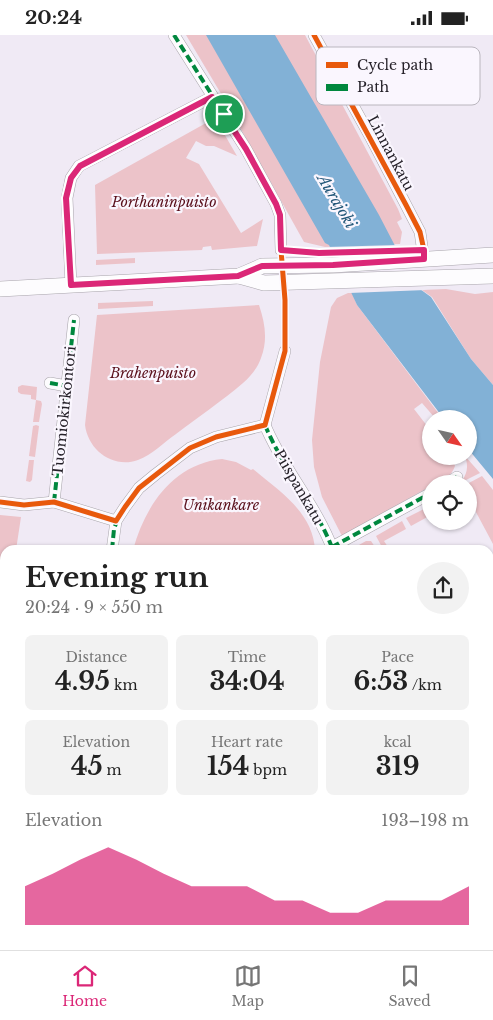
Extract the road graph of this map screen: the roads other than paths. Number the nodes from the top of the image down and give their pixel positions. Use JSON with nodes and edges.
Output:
{"nodes":[{"id":1,"x":174,"y":35,"type":"edge"},
{"id":2,"x":314,"y":35,"type":"edge"},
{"id":3,"x":321,"y":47,"type":"edge"},
{"id":4,"x":212,"y":97,"type":"junction"},
{"id":5,"x":353,"y":105,"type":"edge"},
{"id":6,"x":281,"y":250,"type":"dead end"},
{"id":7,"x":493,"y":255,"type":"edge"},
{"id":8,"x":420,"y":260,"type":"junction"},
{"id":9,"x":238,"y":276,"type":"junction"},
{"id":10,"x":493,"y":276,"type":"edge"},
{"id":11,"x":71,"y":285,"type":"junction"},
{"id":12,"x":0,"y":289,"type":"edge"},
{"id":13,"x":74,"y":320,"type":"dead end"},
{"id":14,"x":285,"y":351,"type":"dead end"},
{"id":15,"x":50,"y":383,"type":"dead end"},
{"id":16,"x":67,"y":386,"type":"junction"},
{"id":17,"x":264,"y":425,"type":"junction"},
{"id":18,"x":422,"y":498,"type":"edge"},
{"id":19,"x":0,"y":502,"type":"edge"},
{"id":20,"x":54,"y":502,"type":"junction"},
{"id":21,"x":116,"y":521,"type":"junction"},
{"id":22,"x":113,"y":545,"type":"edge"},
{"id":23,"x":331,"y":545,"type":"edge"},
{"id":24,"x":340,"y":545,"type":"edge"}],
"edges":[{"from":1,"to":4,"type":"street"},
{"from":2,"to":3,"type":"street","name":"Linnankatu"},
{"from":4,"to":6,"type":"street"},
{"from":4,"to":11,"type":"street"},
{"from":5,"to":8,"type":"street","name":"Linnankatu"},
{"from":7,"to":8,"type":"main road"},
{"from":8,"to":9,"type":"main road"},
{"from":9,"to":10,"type":"main road"},
{"from":9,"to":11,"type":"main road"},
{"from":11,"to":12,"type":"main road"},
{"from":13,"to":16,"type":"street","name":"Tuomiokirkontori"},
{"from":14,"to":17,"type":"street"},
{"from":15,"to":16,"type":"street"},
{"from":16,"to":20,"type":"street","name":"Tuomiokirkontori"},
{"from":17,"to":21,"type":"street"},
{"from":17,"to":23,"type":"street","name":"Piispankatu"},
{"from":18,"to":24,"type":"street"},
{"from":19,"to":20,"type":"street"},
{"from":20,"to":21,"type":"street"},
{"from":21,"to":22,"type":"street"}]}
